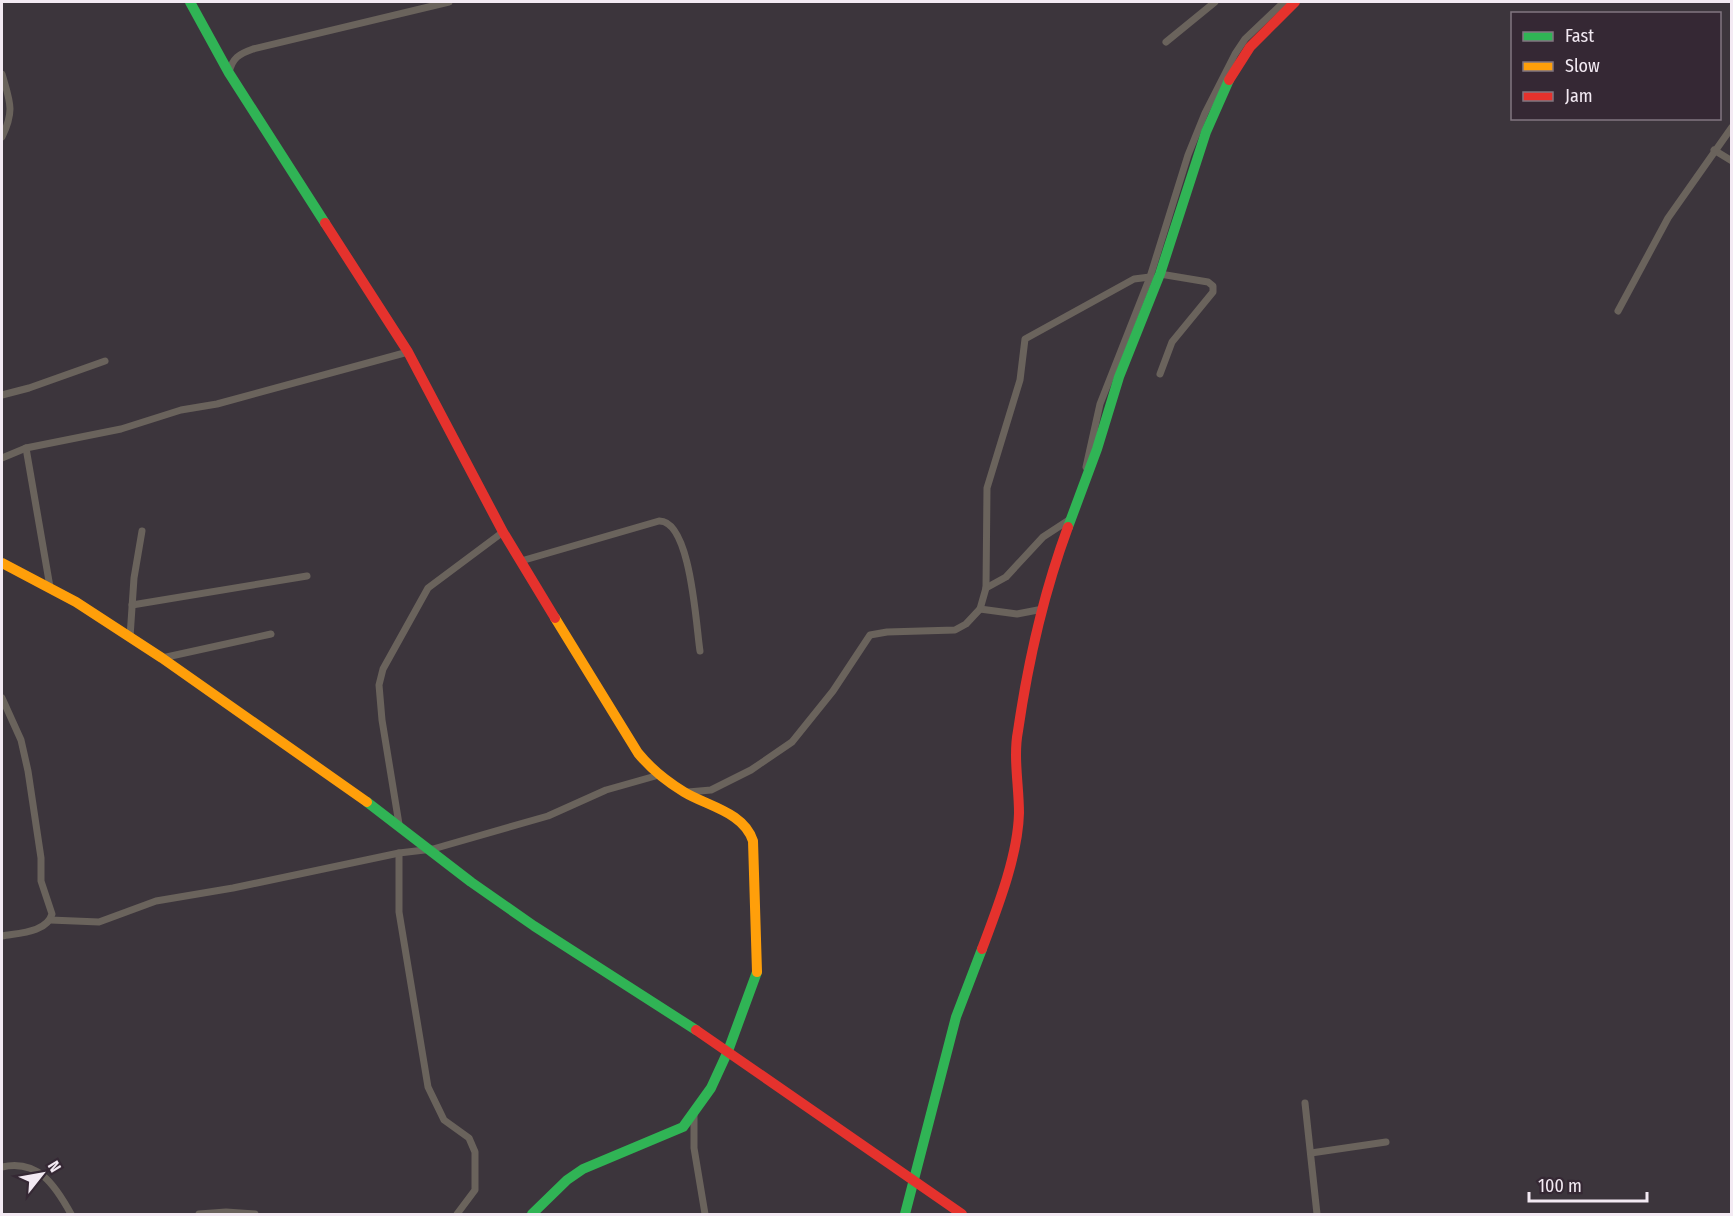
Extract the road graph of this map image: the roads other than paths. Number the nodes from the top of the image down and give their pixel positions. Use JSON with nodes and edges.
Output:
{"nodes":[{"id":1,"x":190,"y":2,"type":"edge"},
{"id":2,"x":448,"y":2,"type":"edge"},
{"id":3,"x":1215,"y":2,"type":"edge"},
{"id":4,"x":1284,"y":2,"type":"edge"},
{"id":5,"x":1295,"y":2,"type":"edge"},
{"id":6,"x":1166,"y":42,"type":"dead end"},
{"id":7,"x":230,"y":73,"type":"junction"},
{"id":8,"x":2,"y":74,"type":"edge"},
{"id":9,"x":1731,"y":127,"type":"edge"},
{"id":10,"x":2,"y":137,"type":"edge"},
{"id":11,"x":1714,"y":150,"type":"junction"},
{"id":12,"x":1731,"y":161,"type":"edge"},
{"id":13,"x":1155,"y":275,"type":"junction"},
{"id":14,"x":1618,"y":311,"type":"dead end"},
{"id":15,"x":408,"y":352,"type":"junction"},
{"id":16,"x":105,"y":361,"type":"dead end"},
{"id":17,"x":1160,"y":374,"type":"dead end"},
{"id":18,"x":2,"y":395,"type":"edge"},
{"id":19,"x":26,"y":448,"type":"junction"},
{"id":20,"x":2,"y":458,"type":"edge"},
{"id":21,"x":1069,"y":520,"type":"junction"},
{"id":22,"x":142,"y":531,"type":"dead end"},
{"id":23,"x":503,"y":532,"type":"junction"},
{"id":24,"x":521,"y":561,"type":"junction"},
{"id":25,"x":2,"y":563,"type":"edge"},
{"id":26,"x":308,"y":576,"type":"dead end"},
{"id":27,"x":50,"y":587,"type":"junction"},
{"id":28,"x":986,"y":588,"type":"junction"},
{"id":29,"x":132,"y":605,"type":"junction"},
{"id":30,"x":980,"y":609,"type":"junction"},
{"id":31,"x":1043,"y":609,"type":"junction"},
{"id":32,"x":271,"y":634,"type":"dead end"},
{"id":33,"x":130,"y":637,"type":"junction"},
{"id":34,"x":700,"y":651,"type":"dead end"},
{"id":35,"x":162,"y":658,"type":"junction"},
{"id":36,"x":2,"y":698,"type":"edge"},
{"id":37,"x":658,"y":775,"type":"junction"},
{"id":38,"x":684,"y":792,"type":"junction"},
{"id":39,"x":399,"y":824,"type":"junction"},
{"id":40,"x":433,"y":849,"type":"junction"},
{"id":41,"x":399,"y":853,"type":"junction"},
{"id":42,"x":50,"y":920,"type":"junction"},
{"id":43,"x":2,"y":936,"type":"edge"},
{"id":44,"x":728,"y":1051,"type":"junction"},
{"id":45,"x":1305,"y":1103,"type":"dead end"},
{"id":46,"x":694,"y":1115,"type":"junction"},
{"id":47,"x":1386,"y":1142,"type":"dead end"},
{"id":48,"x":1311,"y":1153,"type":"junction"},
{"id":49,"x":2,"y":1167,"type":"edge"},
{"id":50,"x":915,"y":1180,"type":"junction"},
{"id":51,"x":70,"y":1215,"type":"edge"},
{"id":52,"x":199,"y":1215,"type":"edge"},
{"id":53,"x":255,"y":1215,"type":"edge"},
{"id":54,"x":457,"y":1215,"type":"edge"},
{"id":55,"x":532,"y":1215,"type":"edge"},
{"id":56,"x":705,"y":1215,"type":"edge"},
{"id":57,"x":905,"y":1215,"type":"edge"},
{"id":58,"x":962,"y":1215,"type":"edge"},
{"id":59,"x":1317,"y":1215,"type":"edge"}],
"edges":[{"from":1,"to":7,"type":"street"},
{"from":2,"to":7,"type":"street"},
{"from":3,"to":6,"type":"street"},
{"from":4,"to":13,"type":"street"},
{"from":5,"to":13,"type":"street"},
{"from":7,"to":15,"type":"street"},
{"from":8,"to":10,"type":"street"},
{"from":9,"to":11,"type":"street"},
{"from":11,"to":12,"type":"street"},
{"from":11,"to":14,"type":"street"},
{"from":13,"to":17,"type":"street"},
{"from":13,"to":21,"type":"street"},
{"from":13,"to":28,"type":"street"},
{"from":15,"to":19,"type":"street"},
{"from":15,"to":23,"type":"street"},
{"from":16,"to":18,"type":"street"},
{"from":19,"to":20,"type":"street"},
{"from":19,"to":27,"type":"street"},
{"from":21,"to":28,"type":"street"},
{"from":21,"to":31,"type":"street"},
{"from":22,"to":29,"type":"street"},
{"from":23,"to":24,"type":"street"},
{"from":23,"to":39,"type":"street"},
{"from":24,"to":34,"type":"street"},
{"from":24,"to":37,"type":"street"},
{"from":25,"to":27,"type":"street"},
{"from":26,"to":29,"type":"street"},
{"from":27,"to":33,"type":"street"},
{"from":28,"to":30,"type":"street"},
{"from":29,"to":33,"type":"street"},
{"from":30,"to":31,"type":"street"},
{"from":30,"to":38,"type":"street"},
{"from":31,"to":50,"type":"street"},
{"from":32,"to":35,"type":"street"},
{"from":33,"to":35,"type":"street"},
{"from":35,"to":39,"type":"street"},
{"from":36,"to":42,"type":"street"},
{"from":37,"to":38,"type":"street"},
{"from":37,"to":40,"type":"street"},
{"from":38,"to":44,"type":"street"},
{"from":39,"to":40,"type":"street"},
{"from":40,"to":41,"type":"street"},
{"from":40,"to":44,"type":"street"},
{"from":41,"to":42,"type":"street"},
{"from":41,"to":54,"type":"street"},
{"from":42,"to":43,"type":"street"},
{"from":44,"to":46,"type":"street"},
{"from":44,"to":50,"type":"street"},
{"from":45,"to":48,"type":"street"},
{"from":46,"to":55,"type":"street"},
{"from":46,"to":56,"type":"street"},
{"from":47,"to":48,"type":"street"},
{"from":48,"to":59,"type":"street"},
{"from":49,"to":51,"type":"street"},
{"from":50,"to":57,"type":"street"},
{"from":50,"to":58,"type":"street"},
{"from":52,"to":53,"type":"street"}]}
